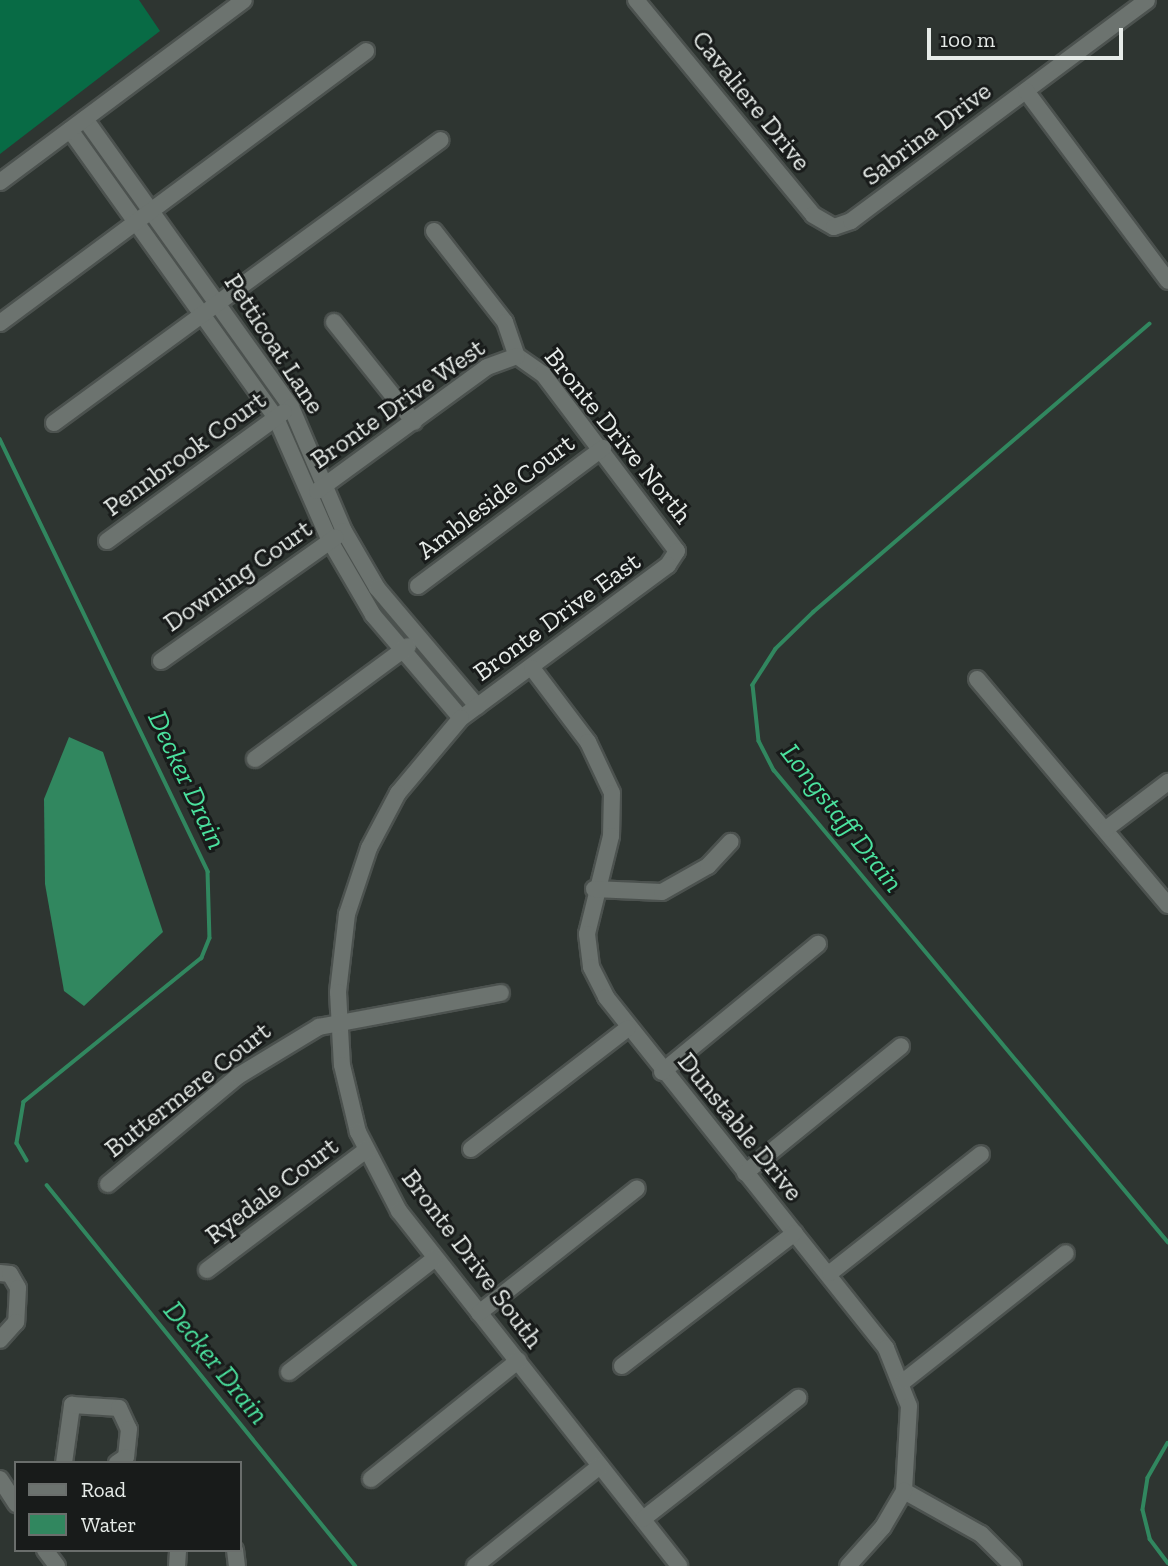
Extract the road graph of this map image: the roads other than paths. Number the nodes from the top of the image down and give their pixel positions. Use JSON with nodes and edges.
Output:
{"nodes":[{"id":1,"x":244,"y":0,"type":"edge"},
{"id":2,"x":636,"y":0,"type":"edge"},
{"id":3,"x":1147,"y":0,"type":"edge"},
{"id":4,"x":366,"y":51,"type":"dead end"},
{"id":5,"x":1026,"y":91,"type":"junction"},
{"id":6,"x":85,"y":119,"type":"junction"},
{"id":7,"x":70,"y":130,"type":"junction"},
{"id":8,"x":441,"y":140,"type":"dead end"},
{"id":9,"x":0,"y":182,"type":"edge"},
{"id":10,"x":150,"y":208,"type":"junction"},
{"id":11,"x":135,"y":219,"type":"junction"},
{"id":12,"x":834,"y":227,"type":"joint"},
{"id":13,"x":434,"y":231,"type":"dead end"},
{"id":14,"x":1168,"y":281,"type":"edge"},
{"id":15,"x":219,"y":301,"type":"junction"},
{"id":16,"x":204,"y":312,"type":"junction"},
{"id":17,"x":334,"y":322,"type":"dead end"},
{"id":18,"x":0,"y":323,"type":"edge"},
{"id":19,"x":517,"y":356,"type":"junction"},
{"id":20,"x":291,"y":407,"type":"junction"},
{"id":21,"x":276,"y":418,"type":"junction"},
{"id":22,"x":414,"y":422,"type":"junction"},
{"id":23,"x":54,"y":423,"type":"dead end"},
{"id":24,"x":603,"y":448,"type":"junction"},
{"id":25,"x":325,"y":485,"type":"junction"},
{"id":26,"x":309,"y":496,"type":"junction"},
{"id":27,"x":344,"y":531,"type":"junction"},
{"id":28,"x":107,"y":541,"type":"dead end"},
{"id":29,"x":330,"y":541,"type":"junction"},
{"id":30,"x":677,"y":551,"type":"joint"},
{"id":31,"x":418,"y":586,"type":"dead end"},
{"id":32,"x":415,"y":640,"type":"junction"},
{"id":33,"x":400,"y":651,"type":"junction"},
{"id":34,"x":161,"y":661,"type":"dead end"},
{"id":35,"x":532,"y":668,"type":"junction"},
{"id":36,"x":977,"y":678,"type":"dead end"},
{"id":37,"x":477,"y":706,"type":"junction"},
{"id":38,"x":461,"y":718,"type":"junction"},
{"id":39,"x":255,"y":759,"type":"dead end"},
{"id":40,"x":1168,"y":782,"type":"edge"},
{"id":41,"x":1106,"y":829,"type":"junction"},
{"id":42,"x":730,"y":842,"type":"dead end"},
{"id":43,"x":594,"y":889,"type":"junction"},
{"id":44,"x":1168,"y":905,"type":"edge"},
{"id":45,"x":818,"y":944,"type":"dead end"},
{"id":46,"x":501,"y":993,"type":"dead end"},
{"id":47,"x":338,"y":1019,"type":"junction"},
{"id":48,"x":628,"y":1028,"type":"junction"},
{"id":49,"x":901,"y":1046,"type":"dead end"},
{"id":50,"x":662,"y":1072,"type":"junction"},
{"id":51,"x":471,"y":1149,"type":"dead end"},
{"id":52,"x":366,"y":1150,"type":"junction"},
{"id":53,"x":981,"y":1154,"type":"dead end"},
{"id":54,"x":745,"y":1173,"type":"junction"},
{"id":55,"x":108,"y":1184,"type":"dead end"},
{"id":56,"x":637,"y":1188,"type":"dead end"},
{"id":57,"x":796,"y":1233,"type":"junction"},
{"id":58,"x":1066,"y":1253,"type":"dead end"},
{"id":59,"x":434,"y":1259,"type":"junction"},
{"id":60,"x":207,"y":1270,"type":"dead end"},
{"id":61,"x":0,"y":1273,"type":"edge"},
{"id":62,"x":830,"y":1273,"type":"junction"},
{"id":63,"x":478,"y":1313,"type":"junction"},
{"id":64,"x":0,"y":1340,"type":"edge"},
{"id":65,"x":518,"y":1361,"type":"junction"},
{"id":66,"x":622,"y":1366,"type":"dead end"},
{"id":67,"x":289,"y":1372,"type":"dead end"},
{"id":68,"x":904,"y":1381,"type":"junction"},
{"id":69,"x":798,"y":1398,"type":"dead end"},
{"id":70,"x":64,"y":1461,"type":"edge"},
{"id":71,"x":120,"y":1461,"type":"edge"},
{"id":72,"x":600,"y":1466,"type":"junction"},
{"id":73,"x":371,"y":1479,"type":"dead end"},
{"id":74,"x":904,"y":1491,"type":"junction"},
{"id":75,"x":643,"y":1520,"type":"junction"},
{"id":76,"x":475,"y":1566,"type":"edge"},
{"id":77,"x":679,"y":1566,"type":"edge"},
{"id":78,"x":848,"y":1566,"type":"edge"},
{"id":79,"x":1013,"y":1566,"type":"edge"}],
"edges":[{"from":1,"to":6,"type":"street"},
{"from":2,"to":12,"type":"street","name":"Cavaliere Drive"},
{"from":3,"to":5,"type":"street","name":"Sabrina Drive"},
{"from":4,"to":10,"type":"street"},
{"from":5,"to":12,"type":"street","name":"Sabrina Drive"},
{"from":5,"to":14,"type":"street"},
{"from":6,"to":7,"type":"street"},
{"from":6,"to":10,"type":"street","name":"Petticoat Lane"},
{"from":7,"to":9,"type":"street"},
{"from":7,"to":11,"type":"street","name":"Petticoat Lane"},
{"from":8,"to":15,"type":"street"},
{"from":10,"to":11,"type":"street"},
{"from":10,"to":15,"type":"street","name":"Petticoat Lane"},
{"from":11,"to":16,"type":"street","name":"Petticoat Lane"},
{"from":11,"to":18,"type":"street"},
{"from":13,"to":19,"type":"street"},
{"from":15,"to":16,"type":"street"},
{"from":15,"to":20,"type":"street","name":"Petticoat Lane"},
{"from":16,"to":21,"type":"street","name":"Petticoat Lane"},
{"from":16,"to":23,"type":"street"},
{"from":17,"to":22,"type":"street"},
{"from":19,"to":22,"type":"street","name":"Bronte Drive West"},
{"from":19,"to":24,"type":"street","name":"Bronte Drive North"},
{"from":20,"to":21,"type":"street","name":"Pennbrook Court"},
{"from":20,"to":25,"type":"street","name":"Petticoat Lane"},
{"from":21,"to":26,"type":"street","name":"Petticoat Lane"},
{"from":21,"to":28,"type":"street","name":"Pennbrook Court"},
{"from":22,"to":25,"type":"street","name":"Bronte Drive West"},
{"from":24,"to":30,"type":"street","name":"Bronte Drive North"},
{"from":24,"to":31,"type":"street","name":"Ambleside Court"},
{"from":25,"to":26,"type":"street","name":"Bronte Drive West"},
{"from":25,"to":27,"type":"street","name":"Petticoat Lane"},
{"from":26,"to":29,"type":"street","name":"Petticoat Lane"},
{"from":27,"to":29,"type":"street","name":"Downing Court"},
{"from":27,"to":32,"type":"street","name":"Petticoat Lane"},
{"from":29,"to":33,"type":"street","name":"Petticoat Lane"},
{"from":29,"to":34,"type":"street","name":"Downing Court"},
{"from":30,"to":35,"type":"street","name":"Bronte Drive East"},
{"from":32,"to":33,"type":"street"},
{"from":32,"to":37,"type":"street","name":"Petticoat Lane"},
{"from":33,"to":38,"type":"street","name":"Petticoat Lane"},
{"from":33,"to":39,"type":"street"},
{"from":35,"to":37,"type":"street","name":"Bronte Drive East"},
{"from":35,"to":43,"type":"street","name":"Dunstable Drive"},
{"from":36,"to":41,"type":"street"},
{"from":37,"to":38,"type":"street","name":"Bronte Drive East"},
{"from":38,"to":47,"type":"street","name":"Bronte Drive South"},
{"from":40,"to":41,"type":"street"},
{"from":41,"to":44,"type":"street"},
{"from":42,"to":43,"type":"street"},
{"from":43,"to":48,"type":"street","name":"Dunstable Drive"},
{"from":45,"to":50,"type":"street"},
{"from":46,"to":47,"type":"street"},
{"from":47,"to":52,"type":"street","name":"Bronte Drive South"},
{"from":47,"to":55,"type":"street","name":"Buttermere Court"},
{"from":48,"to":50,"type":"street","name":"Dunstable Drive"},
{"from":48,"to":51,"type":"street"},
{"from":49,"to":54,"type":"street"},
{"from":50,"to":54,"type":"street","name":"Dunstable Drive"},
{"from":52,"to":59,"type":"street","name":"Bronte Drive South"},
{"from":52,"to":60,"type":"street","name":"Ryedale Court"},
{"from":53,"to":62,"type":"street"},
{"from":54,"to":57,"type":"street","name":"Dunstable Drive"},
{"from":56,"to":63,"type":"street"},
{"from":57,"to":62,"type":"street","name":"Dunstable Drive"},
{"from":57,"to":66,"type":"street"},
{"from":58,"to":68,"type":"street"},
{"from":59,"to":63,"type":"street","name":"Bronte Drive South"},
{"from":59,"to":67,"type":"street"},
{"from":61,"to":64,"type":"street"},
{"from":62,"to":68,"type":"street","name":"Dunstable Drive"},
{"from":63,"to":65,"type":"street","name":"Bronte Drive South"},
{"from":65,"to":72,"type":"street","name":"Bronte Drive South"},
{"from":65,"to":73,"type":"street"},
{"from":68,"to":74,"type":"street","name":"Dunstable Drive"},
{"from":69,"to":75,"type":"street"},
{"from":70,"to":71,"type":"street"},
{"from":72,"to":75,"type":"street","name":"Bronte Drive South"},
{"from":72,"to":76,"type":"street"},
{"from":74,"to":78,"type":"street"},
{"from":74,"to":79,"type":"street"},
{"from":75,"to":77,"type":"street","name":"Bronte Drive South"}]}
